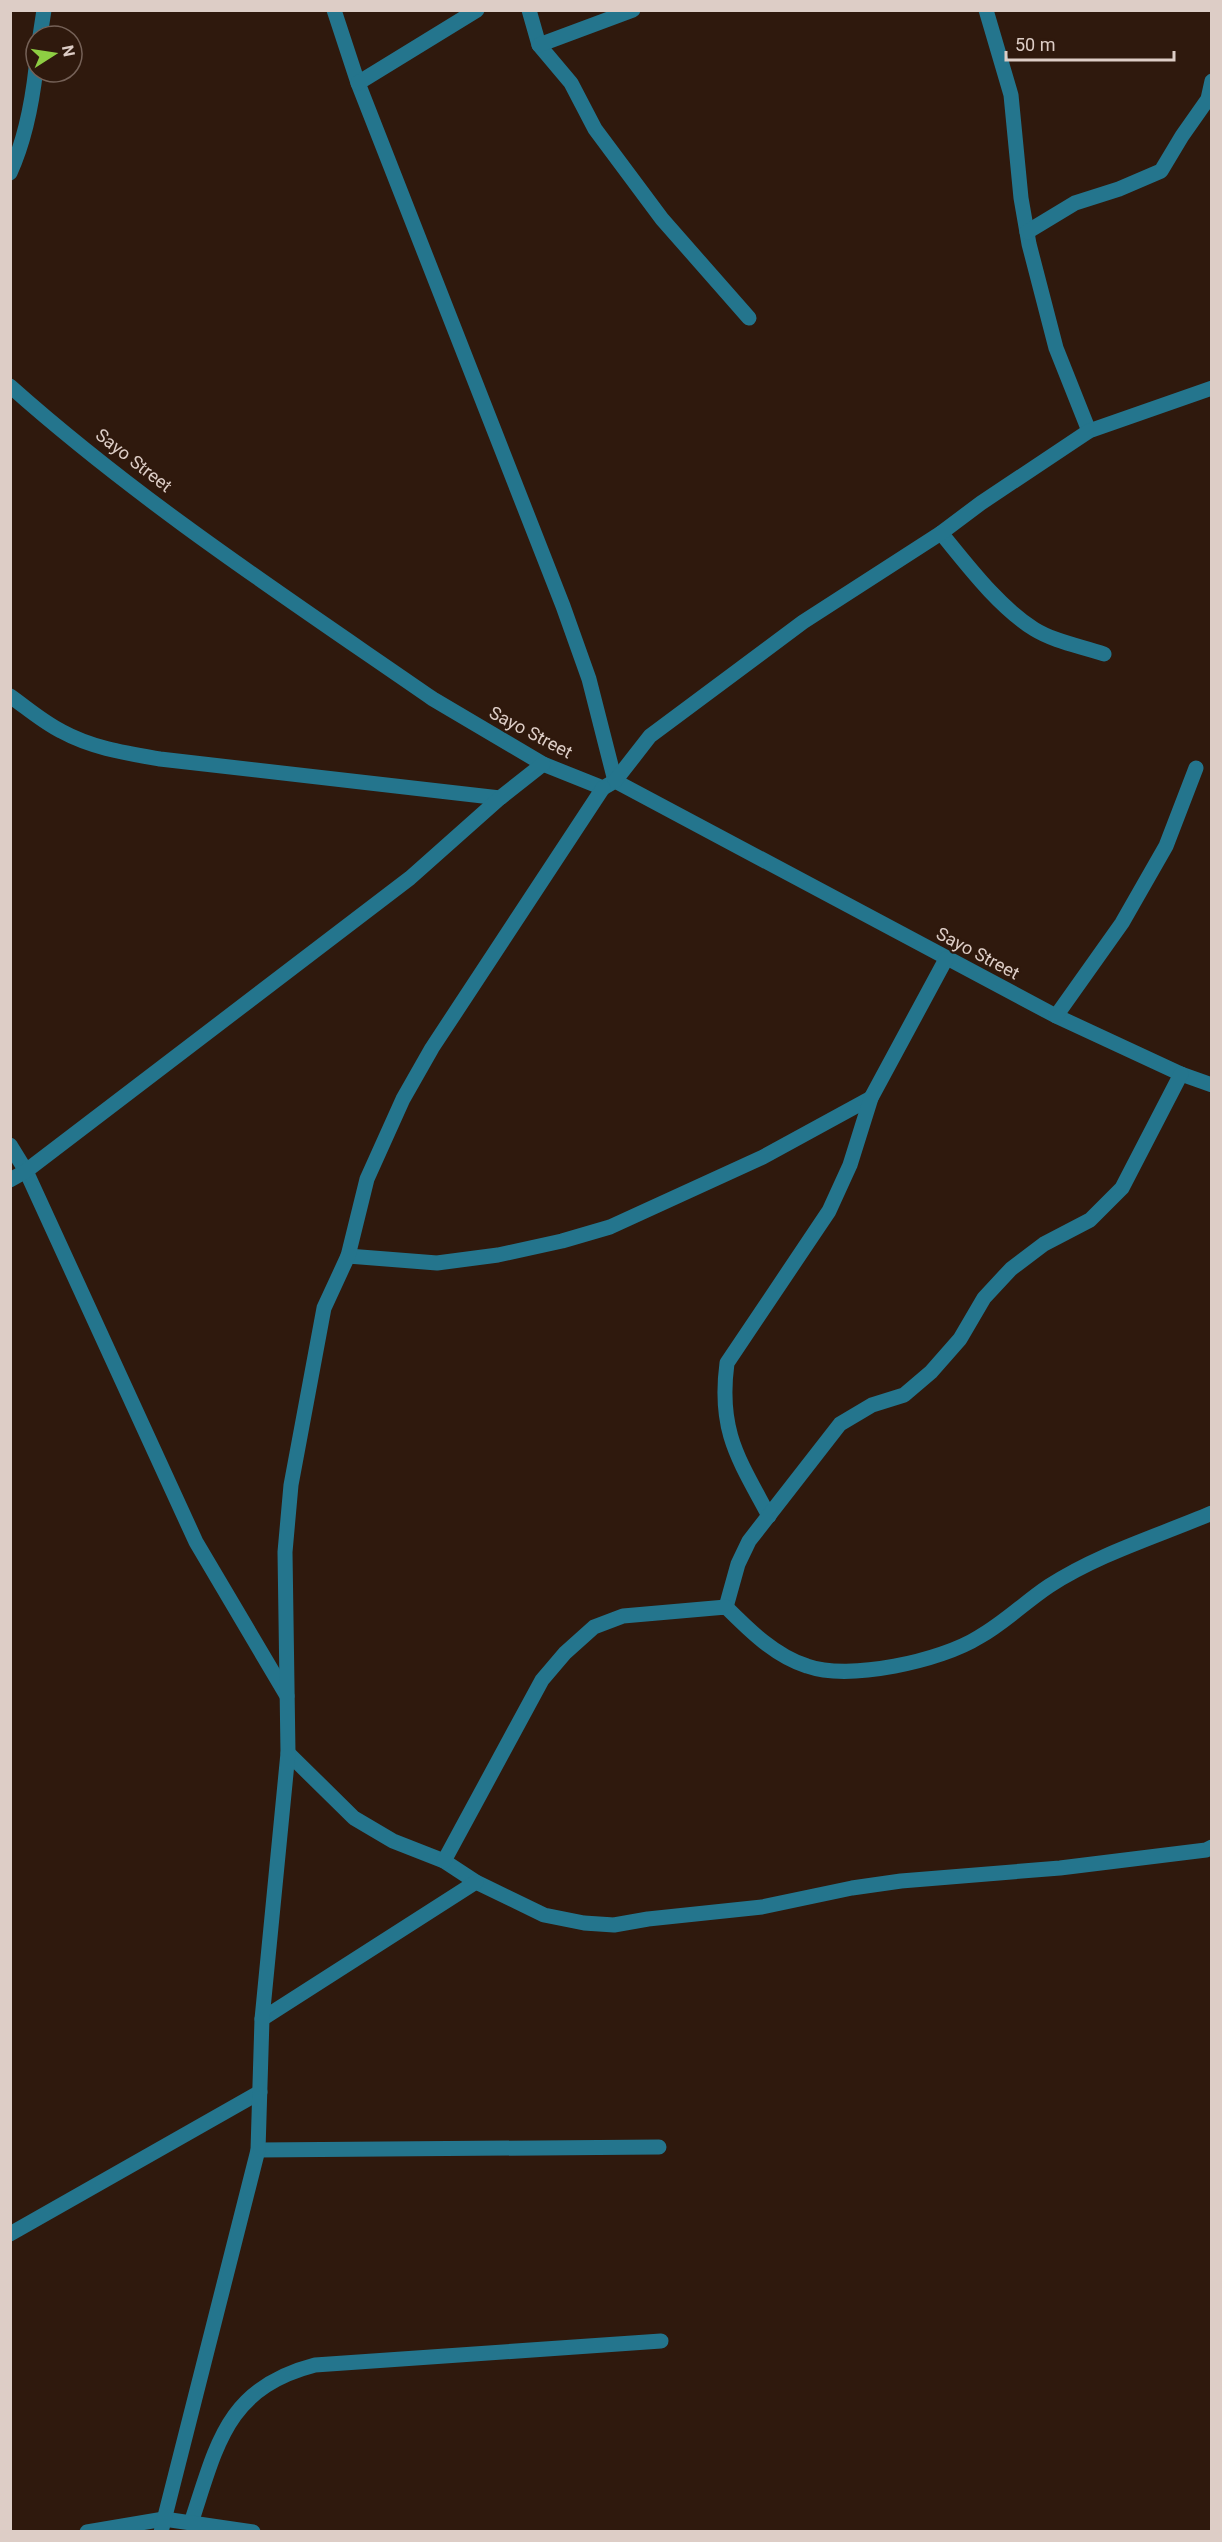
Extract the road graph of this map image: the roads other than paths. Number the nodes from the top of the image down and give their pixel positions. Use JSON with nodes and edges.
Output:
{"nodes":[{"id":1,"x":334,"y":10,"type":"edge"},
{"id":2,"x":477,"y":10,"type":"edge"},
{"id":3,"x":530,"y":10,"type":"edge"},
{"id":4,"x":633,"y":10,"type":"edge"},
{"id":5,"x":986,"y":10,"type":"edge"},
{"id":6,"x":539,"y":45,"type":"junction"},
{"id":7,"x":1212,"y":81,"type":"edge"},
{"id":8,"x":358,"y":83,"type":"junction"},
{"id":9,"x":34,"y":84,"type":"edge"},
{"id":10,"x":10,"y":173,"type":"edge"},
{"id":11,"x":1027,"y":232,"type":"junction"},
{"id":12,"x":749,"y":318,"type":"dead end"},
{"id":13,"x":10,"y":386,"type":"edge"},
{"id":14,"x":1212,"y":388,"type":"edge"},
{"id":15,"x":1089,"y":431,"type":"junction"},
{"id":16,"x":941,"y":533,"type":"junction"},
{"id":17,"x":1104,"y":654,"type":"dead end"},
{"id":18,"x":10,"y":696,"type":"edge"},
{"id":19,"x":543,"y":764,"type":"junction"},
{"id":20,"x":1196,"y":768,"type":"dead end"},
{"id":21,"x":609,"y":784,"type":"junction"},
{"id":22,"x":500,"y":798,"type":"junction"},
{"id":23,"x":946,"y":959,"type":"junction"},
{"id":24,"x":1056,"y":1016,"type":"junction"},
{"id":25,"x":1181,"y":1074,"type":"junction"},
{"id":26,"x":1212,"y":1085,"type":"edge"},
{"id":27,"x":871,"y":1098,"type":"junction"},
{"id":28,"x":10,"y":1145,"type":"edge"},
{"id":29,"x":26,"y":1171,"type":"junction"},
{"id":30,"x":10,"y":1180,"type":"edge"},
{"id":31,"x":348,"y":1256,"type":"junction"},
{"id":32,"x":1212,"y":1513,"type":"edge"},
{"id":33,"x":769,"y":1516,"type":"junction"},
{"id":34,"x":726,"y":1607,"type":"junction"},
{"id":35,"x":288,"y":1697,"type":"junction"},
{"id":36,"x":288,"y":1753,"type":"junction"},
{"id":37,"x":1209,"y":1849,"type":"edge"},
{"id":38,"x":444,"y":1862,"type":"junction"},
{"id":39,"x":1212,"y":1866,"type":"edge"},
{"id":40,"x":477,"y":1882,"type":"junction"},
{"id":41,"x":262,"y":2019,"type":"junction"},
{"id":42,"x":260,"y":2092,"type":"junction"},
{"id":43,"x":659,"y":2147,"type":"dead end"},
{"id":44,"x":258,"y":2150,"type":"junction"},
{"id":45,"x":10,"y":2234,"type":"edge"},
{"id":46,"x":661,"y":2341,"type":"dead end"},
{"id":47,"x":191,"y":2523,"type":"junction"},
{"id":48,"x":163,"y":2525,"type":"edge"},
{"id":49,"x":87,"y":2532,"type":"edge"},
{"id":50,"x":253,"y":2532,"type":"edge"}],
"edges":[{"from":1,"to":8,"type":"street"},
{"from":2,"to":8,"type":"street"},
{"from":3,"to":6,"type":"street"},
{"from":4,"to":6,"type":"street"},
{"from":5,"to":11,"type":"street"},
{"from":6,"to":12,"type":"street"},
{"from":7,"to":11,"type":"street"},
{"from":8,"to":21,"type":"street"},
{"from":9,"to":10,"type":"street"},
{"from":11,"to":15,"type":"street"},
{"from":13,"to":19,"type":"street","name":"Sayo Street"},
{"from":14,"to":15,"type":"street"},
{"from":15,"to":16,"type":"street"},
{"from":16,"to":17,"type":"street"},
{"from":16,"to":21,"type":"street"},
{"from":18,"to":22,"type":"street"},
{"from":19,"to":21,"type":"street","name":"Sayo Street"},
{"from":19,"to":22,"type":"street"},
{"from":20,"to":24,"type":"street"},
{"from":21,"to":23,"type":"street","name":"Sayo Street"},
{"from":21,"to":31,"type":"street"},
{"from":22,"to":29,"type":"street"},
{"from":23,"to":24,"type":"street","name":"Sayo Street"},
{"from":23,"to":27,"type":"street"},
{"from":24,"to":25,"type":"street","name":"Sayo Street"},
{"from":25,"to":26,"type":"street","name":"Sayo Street"},
{"from":25,"to":33,"type":"street"},
{"from":27,"to":31,"type":"street"},
{"from":27,"to":33,"type":"street"},
{"from":28,"to":29,"type":"street"},
{"from":29,"to":30,"type":"street"},
{"from":29,"to":35,"type":"street"},
{"from":31,"to":35,"type":"street"},
{"from":32,"to":34,"type":"street"},
{"from":33,"to":34,"type":"street"},
{"from":34,"to":38,"type":"street"},
{"from":35,"to":36,"type":"street"},
{"from":36,"to":38,"type":"street"},
{"from":36,"to":41,"type":"street"},
{"from":37,"to":39,"type":"street"},
{"from":37,"to":40,"type":"street"},
{"from":38,"to":40,"type":"street"},
{"from":40,"to":41,"type":"street"},
{"from":41,"to":42,"type":"street"},
{"from":42,"to":44,"type":"street"},
{"from":42,"to":45,"type":"street"},
{"from":43,"to":44,"type":"street"},
{"from":44,"to":48,"type":"street"},
{"from":46,"to":47,"type":"street"},
{"from":47,"to":48,"type":"street"},
{"from":47,"to":50,"type":"street"},
{"from":48,"to":49,"type":"street"}]}
